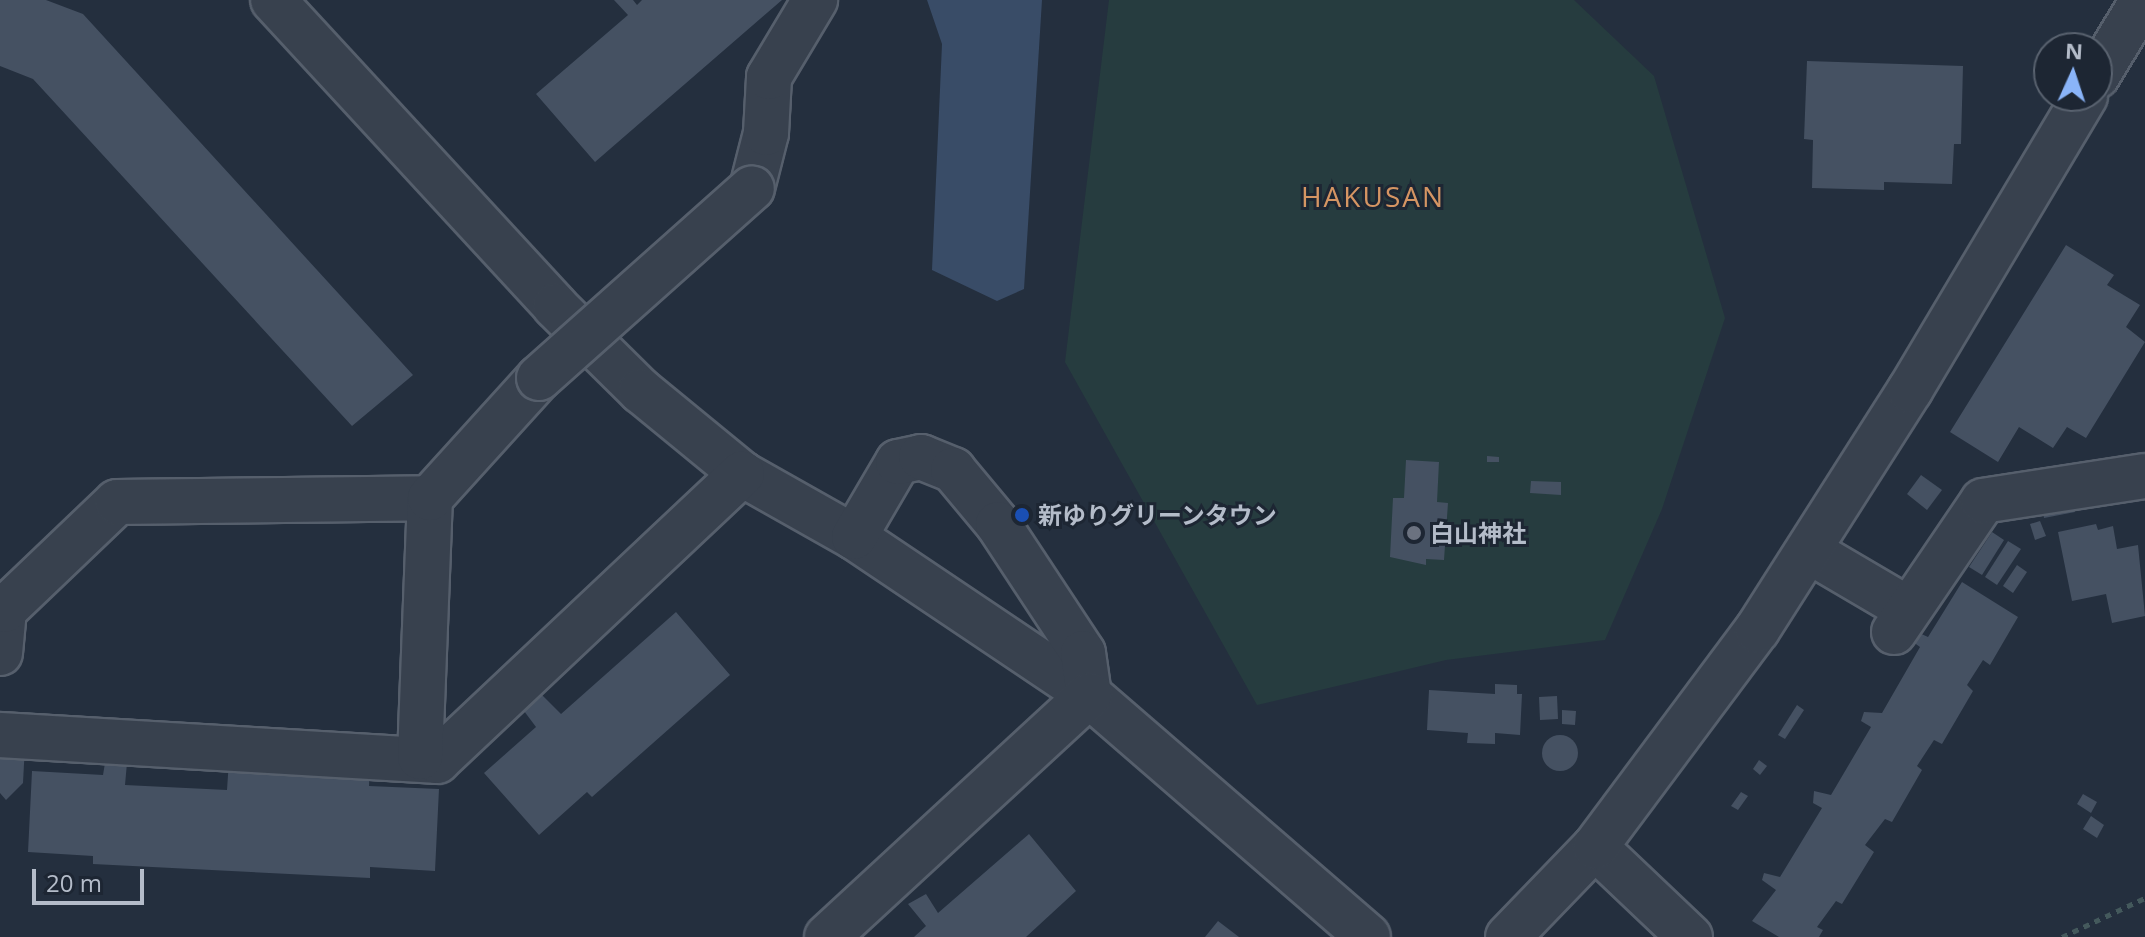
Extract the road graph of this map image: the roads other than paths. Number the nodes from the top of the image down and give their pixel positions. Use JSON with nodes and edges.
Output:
{"nodes":[{"id":1,"x":273,"y":0,"type":"edge"},
{"id":2,"x":815,"y":0,"type":"edge"},
{"id":3,"x":2143,"y":0,"type":"edge"},
{"id":4,"x":2113,"y":50,"type":"edge"},
{"id":5,"x":2075,"y":112,"type":"edge"},
{"id":6,"x":742,"y":474,"type":"junction"},
{"id":7,"x":2145,"y":477,"type":"edge"},
{"id":8,"x":430,"y":498,"type":"junction"},
{"id":9,"x":854,"y":537,"type":"junction"},
{"id":10,"x":1809,"y":551,"type":"junction"},
{"id":11,"x":0,"y":653,"type":"edge"},
{"id":12,"x":1089,"y":695,"type":"junction"},
{"id":13,"x":0,"y":735,"type":"edge"},
{"id":14,"x":420,"y":757,"type":"junction"},
{"id":15,"x":1595,"y":847,"type":"junction"},
{"id":16,"x":827,"y":937,"type":"edge"},
{"id":17,"x":1368,"y":937,"type":"edge"},
{"id":18,"x":1508,"y":937,"type":"edge"},
{"id":19,"x":1690,"y":937,"type":"edge"}],
"edges":[{"from":1,"to":6,"type":"street"},
{"from":2,"to":8,"type":"street","bridge":true},
{"from":3,"to":4,"type":"street"},
{"from":5,"to":10,"type":"street"},
{"from":6,"to":9,"type":"street"},
{"from":6,"to":14,"type":"street"},
{"from":7,"to":10,"type":"street"},
{"from":8,"to":11,"type":"street"},
{"from":8,"to":14,"type":"street"},
{"from":9,"to":12,"type":"street"},
{"from":9,"to":12,"type":"street"},
{"from":10,"to":15,"type":"street"},
{"from":12,"to":16,"type":"street"},
{"from":12,"to":17,"type":"street"},
{"from":13,"to":14,"type":"street"},
{"from":15,"to":18,"type":"street"},
{"from":15,"to":19,"type":"street"}]}
